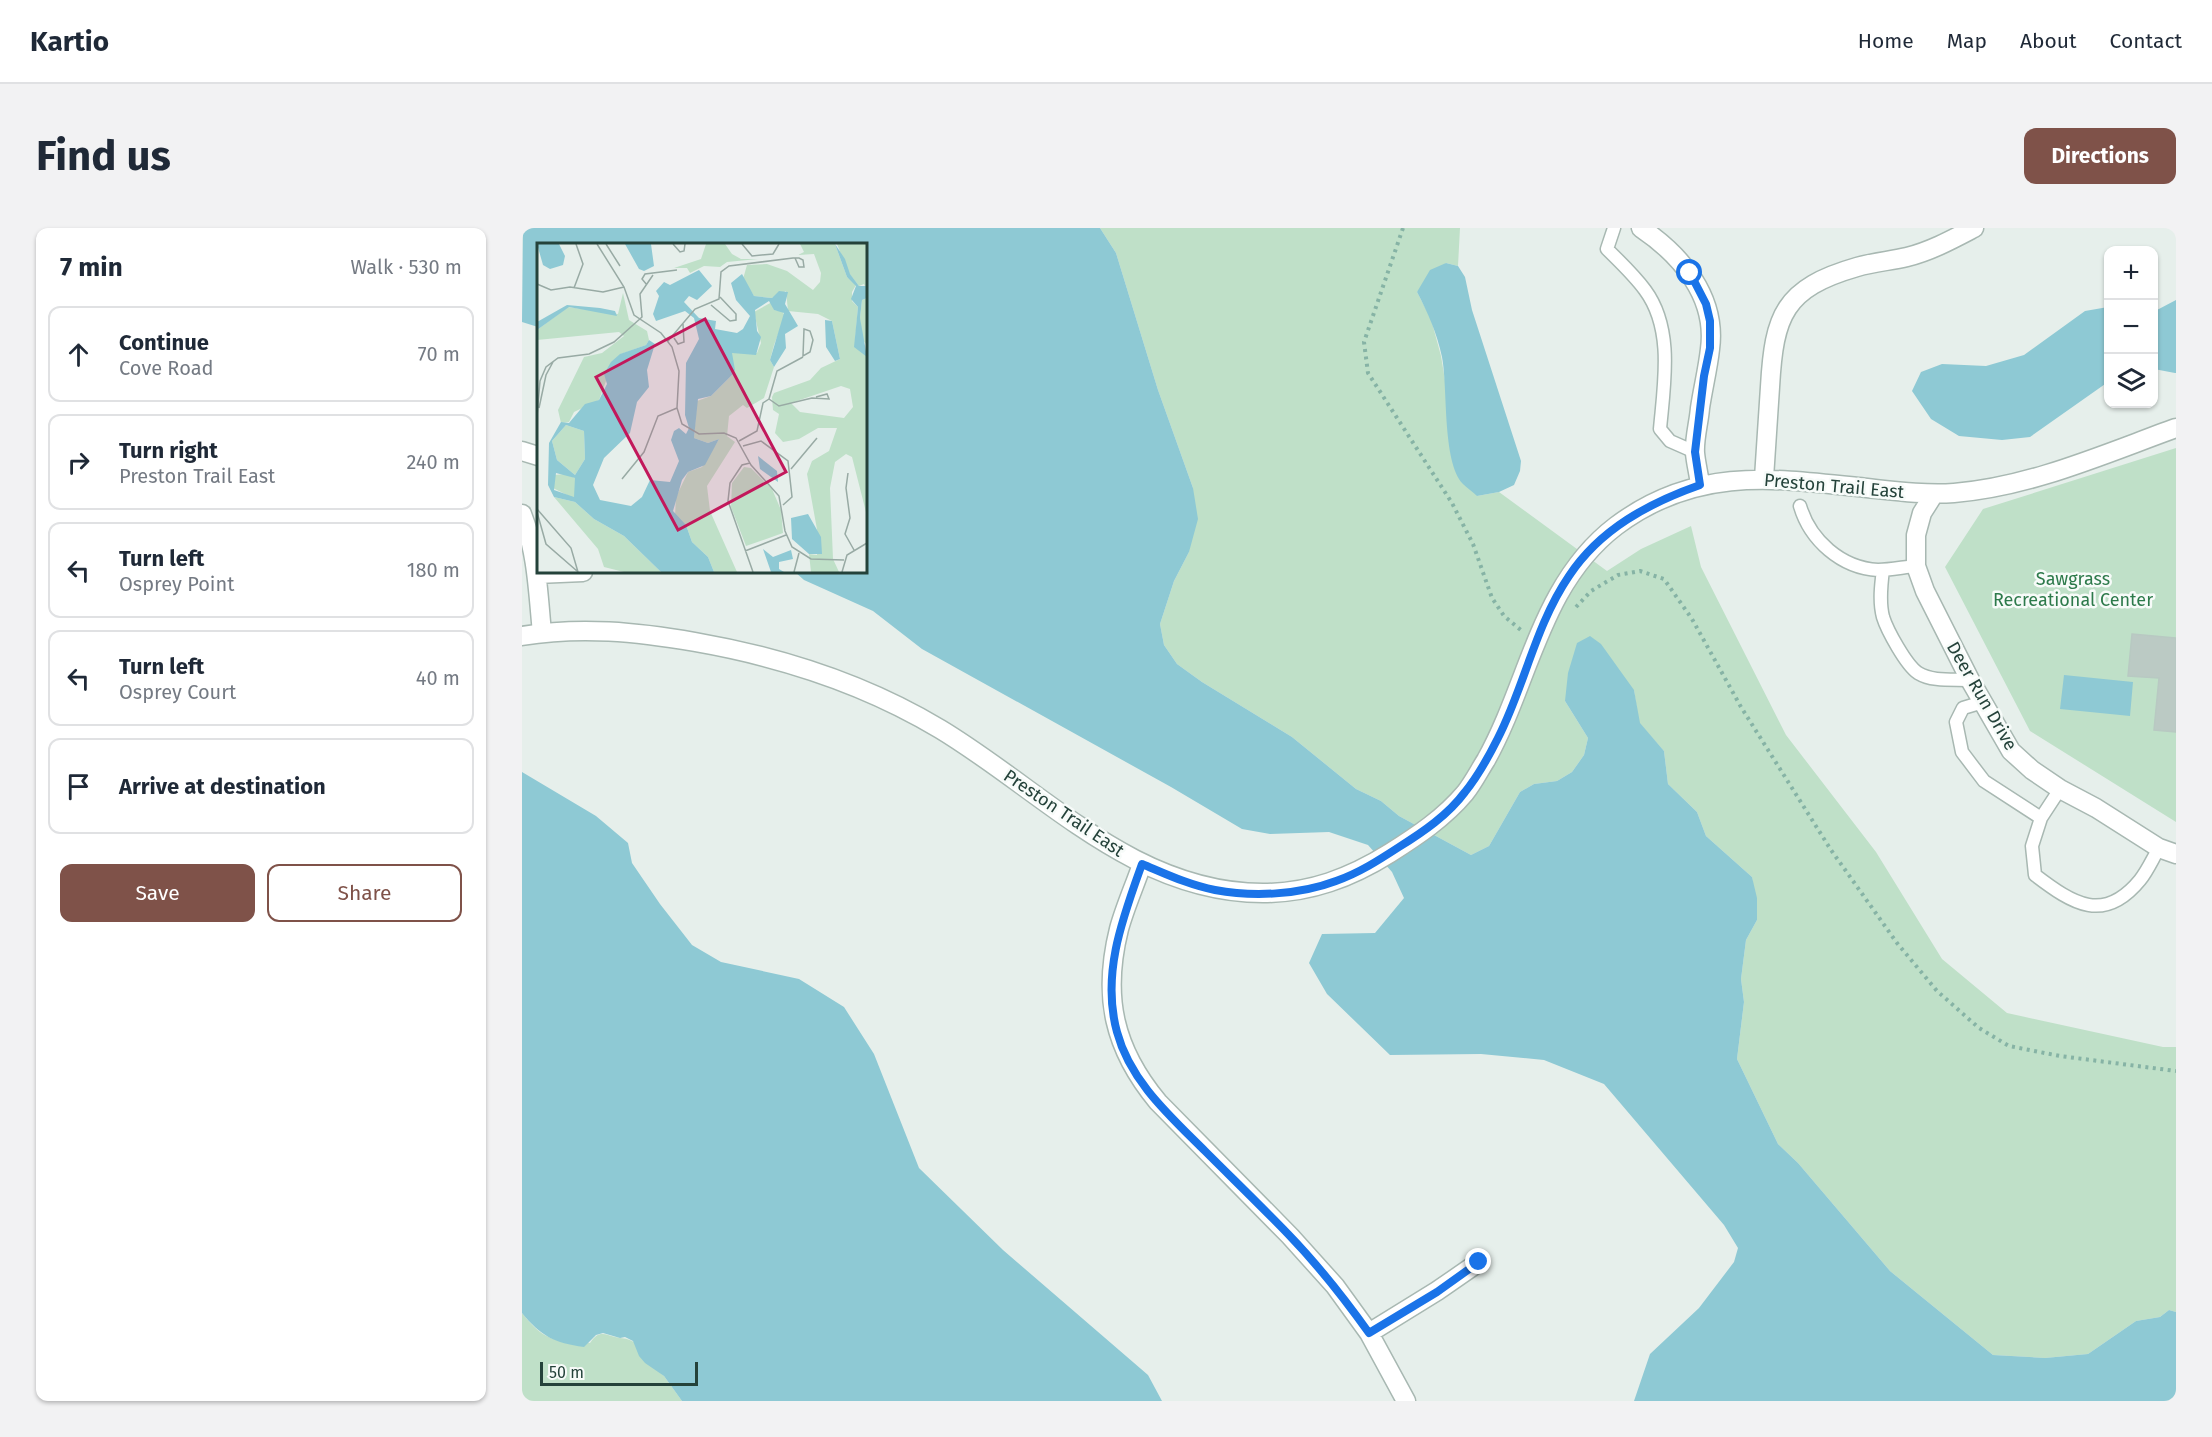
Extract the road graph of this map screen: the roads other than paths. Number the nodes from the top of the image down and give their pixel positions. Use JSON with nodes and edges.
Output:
{"nodes":[{"id":1,"x":1614,"y":228,"type":"edge"},
{"id":2,"x":1641,"y":228,"type":"edge"},
{"id":3,"x":1974,"y":228,"type":"edge"},
{"id":4,"x":2176,"y":428,"type":"edge"},
{"id":5,"x":522,"y":451,"type":"edge"},
{"id":6,"x":1695,"y":452,"type":"junction"},
{"id":7,"x":537,"y":456,"type":"edge"},
{"id":8,"x":1764,"y":478,"type":"junction"},
{"id":9,"x":1700,"y":485,"type":"junction"},
{"id":10,"x":1934,"y":494,"type":"junction"},
{"id":11,"x":1800,"y":506,"type":"dead end"},
{"id":12,"x":522,"y":514,"type":"edge"},
{"id":13,"x":526,"y":536,"type":"edge"},
{"id":14,"x":1916,"y":566,"type":"junction"},
{"id":15,"x":1883,"y":570,"type":"junction"},
{"id":16,"x":560,"y":573,"type":"edge"},
{"id":17,"x":537,"y":574,"type":"junction"},
{"id":18,"x":542,"y":633,"type":"junction"},
{"id":19,"x":522,"y":636,"type":"edge"},
{"id":20,"x":1970,"y":680,"type":"junction"},
{"id":21,"x":1983,"y":702,"type":"junction"},
{"id":22,"x":2060,"y":789,"type":"junction"},
{"id":23,"x":2041,"y":819,"type":"junction"},
{"id":24,"x":2168,"y":851,"type":"edge"},
{"id":25,"x":1142,"y":864,"type":"junction"},
{"id":26,"x":1479,"y":1262,"type":"dead end"},
{"id":27,"x":1369,"y":1333,"type":"junction"},
{"id":28,"x":1406,"y":1401,"type":"edge"}],
"edges":[{"from":1,"to":6,"type":"lane"},
{"from":2,"to":6,"type":"street"},
{"from":3,"to":8,"type":"street"},
{"from":4,"to":10,"type":"street","name":"Preston Trail East"},
{"from":5,"to":7,"type":"street"},
{"from":6,"to":9,"type":"street"},
{"from":8,"to":9,"type":"street","name":"Preston Trail East"},
{"from":8,"to":10,"type":"street","name":"Preston Trail East"},
{"from":9,"to":25,"type":"street","name":"Preston Trail East"},
{"from":10,"to":14,"type":"street","name":"Deer Run Drive"},
{"from":11,"to":15,"type":"lane"},
{"from":12,"to":13,"type":"street"},
{"from":13,"to":17,"type":"street"},
{"from":14,"to":15,"type":"lane"},
{"from":14,"to":20,"type":"street","name":"Deer Run Drive"},
{"from":15,"to":20,"type":"lane"},
{"from":16,"to":17,"type":"street"},
{"from":17,"to":18,"type":"street"},
{"from":18,"to":19,"type":"street","name":"Preston Trail East"},
{"from":18,"to":25,"type":"street","name":"Preston Trail East"},
{"from":20,"to":21,"type":"street","name":"Deer Run Drive"},
{"from":21,"to":22,"type":"street","name":"Deer Run Drive"},
{"from":21,"to":23,"type":"lane"},
{"from":22,"to":23,"type":"lane"},
{"from":22,"to":24,"type":"street","name":"Deer Run Drive"},
{"from":23,"to":24,"type":"lane"},
{"from":25,"to":27,"type":"street"},
{"from":26,"to":27,"type":"street"},
{"from":27,"to":28,"type":"street"}]}
